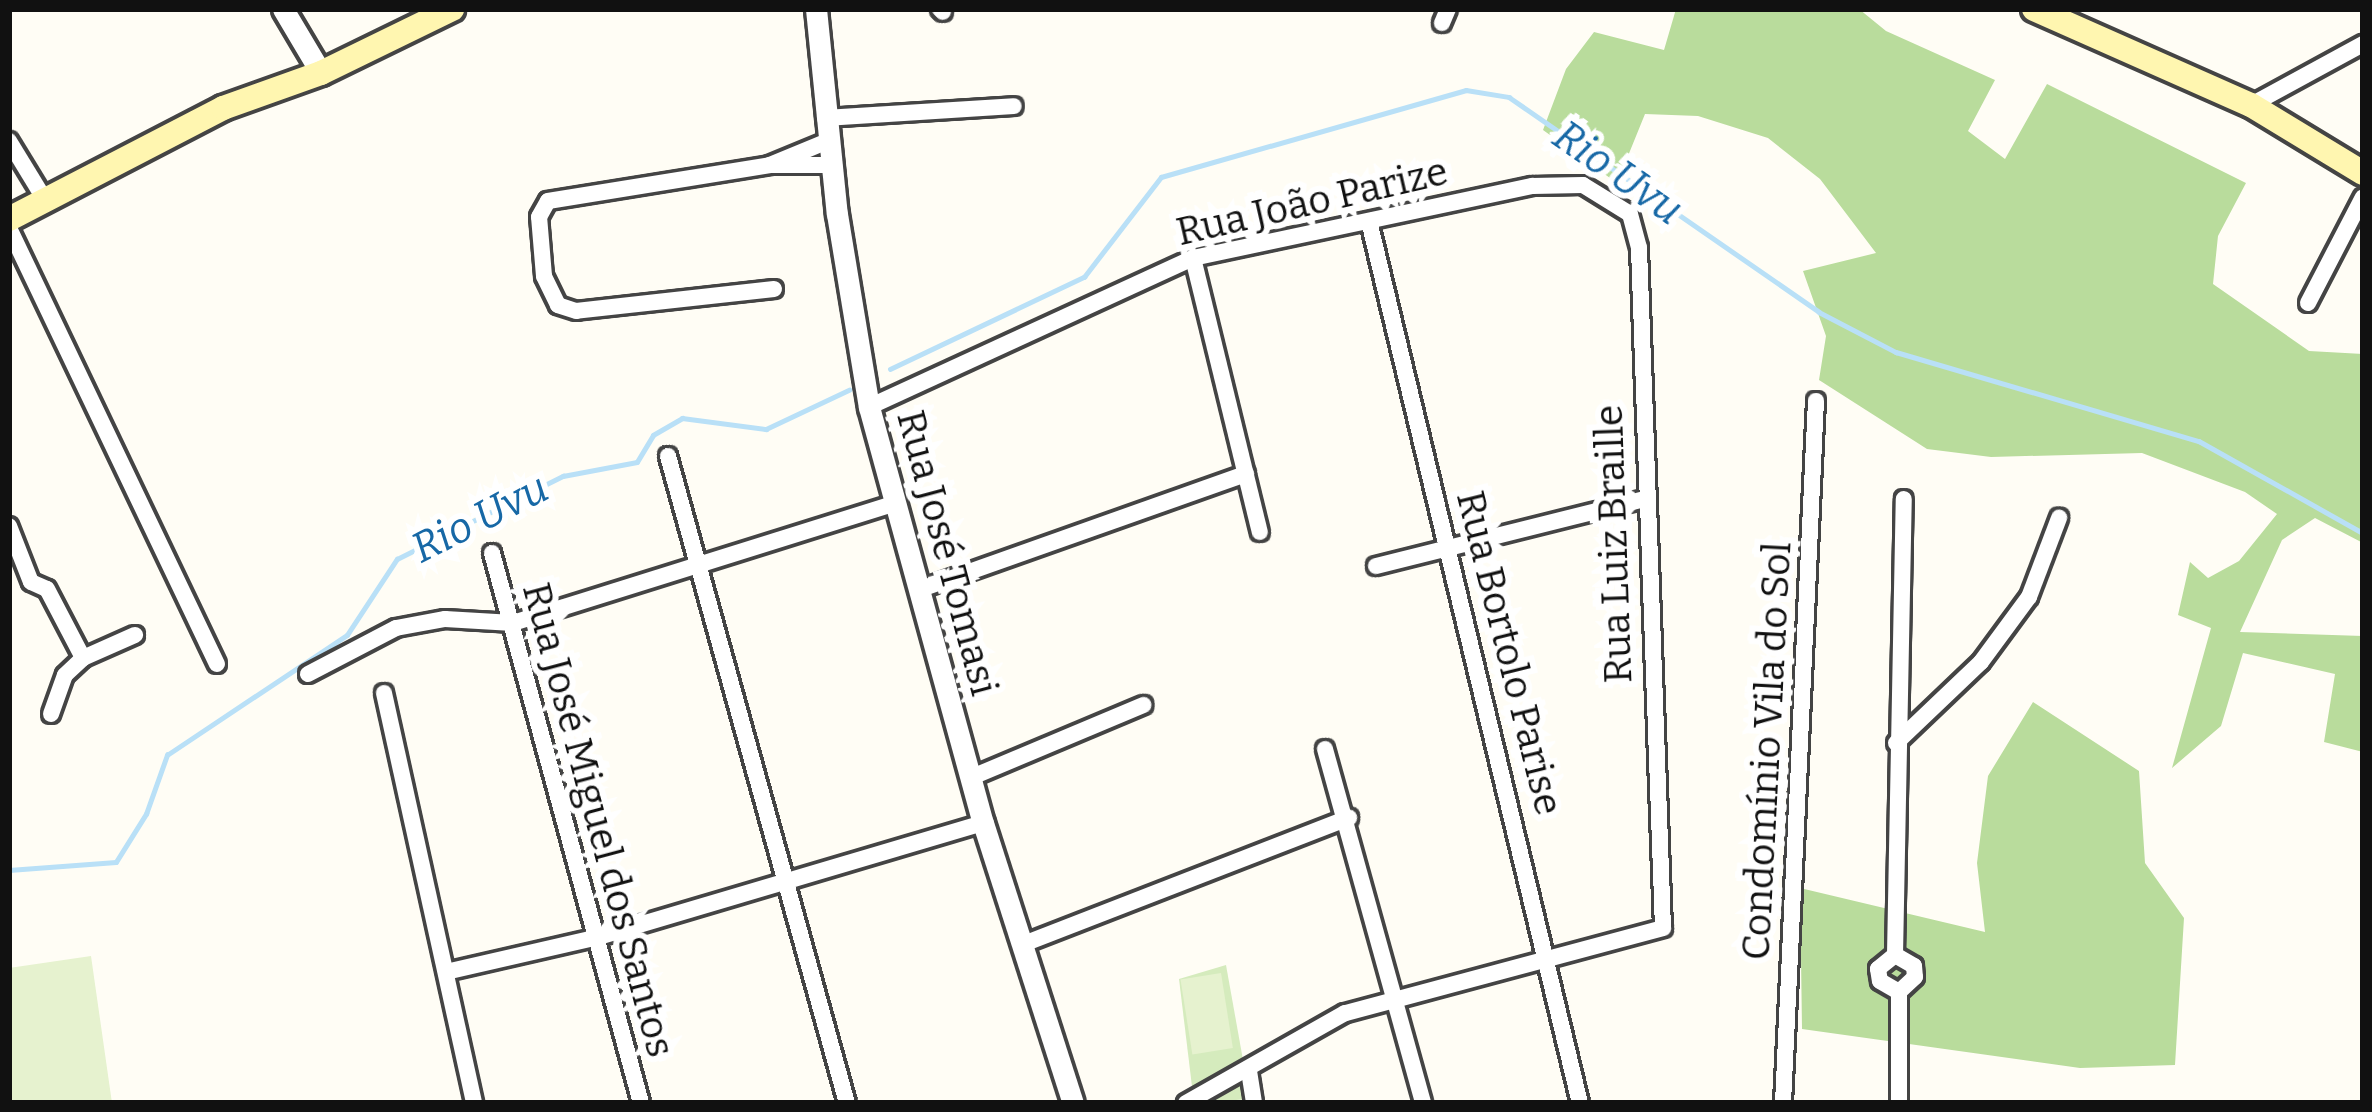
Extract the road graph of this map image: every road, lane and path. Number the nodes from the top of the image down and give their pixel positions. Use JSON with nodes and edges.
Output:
{"nodes":[{"id":1,"x":283,"y":9,"type":"edge"},
{"id":2,"x":452,"y":9,"type":"edge"},
{"id":3,"x":817,"y":9,"type":"edge"},
{"id":4,"x":2034,"y":9,"type":"edge"},
{"id":5,"x":2363,"y":44,"type":"edge"},
{"id":6,"x":321,"y":73,"type":"junction"},
{"id":7,"x":2251,"y":105,"type":"junction"},
{"id":8,"x":1014,"y":106,"type":"dead end"},
{"id":9,"x":826,"y":129,"type":"junction"},
{"id":10,"x":9,"y":141,"type":"edge"},
{"id":11,"x":770,"y":165,"type":"junction"},
{"id":12,"x":830,"y":165,"type":"junction"},
{"id":13,"x":2363,"y":173,"type":"edge"},
{"id":14,"x":1583,"y":184,"type":"joint"},
{"id":15,"x":2363,"y":197,"type":"edge"},
{"id":16,"x":45,"y":200,"type":"junction"},
{"id":17,"x":1369,"y":221,"type":"junction"},
{"id":18,"x":9,"y":223,"type":"edge"},
{"id":19,"x":1193,"y":258,"type":"junction"},
{"id":20,"x":774,"y":289,"type":"dead end"},
{"id":21,"x":2308,"y":303,"type":"dead end"},
{"id":22,"x":1816,"y":401,"type":"dead end"},
{"id":23,"x":868,"y":407,"type":"junction"},
{"id":24,"x":668,"y":456,"type":"dead end"},
{"id":25,"x":1246,"y":473,"type":"junction"},
{"id":26,"x":1643,"y":499,"type":"junction"},
{"id":27,"x":1904,"y":499,"type":"dead end"},
{"id":28,"x":893,"y":504,"type":"junction"},
{"id":29,"x":2059,"y":518,"type":"dead end"},
{"id":30,"x":9,"y":526,"type":"edge"},
{"id":31,"x":1260,"y":532,"type":"dead end"},
{"id":32,"x":1450,"y":549,"type":"junction"},
{"id":33,"x":492,"y":554,"type":"dead end"},
{"id":34,"x":695,"y":565,"type":"junction"},
{"id":35,"x":1376,"y":566,"type":"dead end"},
{"id":36,"x":918,"y":590,"type":"junction"},
{"id":37,"x":513,"y":623,"type":"junction"},
{"id":38,"x":135,"y":635,"type":"dead end"},
{"id":39,"x":82,"y":658,"type":"junction"},
{"id":40,"x":217,"y":664,"type":"dead end"},
{"id":41,"x":308,"y":674,"type":"dead end"},
{"id":42,"x":384,"y":693,"type":"dead end"},
{"id":43,"x":1143,"y":705,"type":"dead end"},
{"id":44,"x":51,"y":714,"type":"dead end"},
{"id":45,"x":1896,"y":743,"type":"junction"},
{"id":46,"x":1325,"y":749,"type":"dead end"},
{"id":47,"x":972,"y":778,"type":"junction"},
{"id":48,"x":1349,"y":818,"type":"junction"},
{"id":49,"x":983,"y":823,"type":"junction"},
{"id":50,"x":782,"y":880,"type":"junction"},
{"id":51,"x":595,"y":938,"type":"junction"},
{"id":52,"x":1022,"y":945,"type":"junction"},
{"id":53,"x":1549,"y":960,"type":"junction"},
{"id":54,"x":446,"y":972,"type":"junction"},
{"id":55,"x":1396,"y":994,"type":"junction"},
{"id":56,"x":1249,"y":1071,"type":"junction"},
{"id":57,"x":474,"y":1103,"type":"edge"},
{"id":58,"x":640,"y":1103,"type":"edge"},
{"id":59,"x":847,"y":1103,"type":"edge"},
{"id":60,"x":1073,"y":1103,"type":"edge"},
{"id":61,"x":1186,"y":1103,"type":"edge"},
{"id":62,"x":1254,"y":1103,"type":"edge"},
{"id":63,"x":1423,"y":1103,"type":"edge"},
{"id":64,"x":1580,"y":1103,"type":"edge"},
{"id":65,"x":1783,"y":1103,"type":"edge"},
{"id":66,"x":1899,"y":1103,"type":"edge"}],
"edges":[{"from":1,"to":6,"type":"street"},
{"from":2,"to":6,"type":"main road"},
{"from":3,"to":9,"type":"street","name":"Rua José Tomasi"},
{"from":4,"to":7,"type":"main road"},
{"from":5,"to":7,"type":"street"},
{"from":6,"to":16,"type":"main road"},
{"from":7,"to":13,"type":"main road"},
{"from":8,"to":9,"type":"street"},
{"from":9,"to":11,"type":"street"},
{"from":9,"to":12,"type":"street","name":"Rua José Tomasi"},
{"from":10,"to":16,"type":"street"},
{"from":11,"to":12,"type":"street"},
{"from":11,"to":20,"type":"street"},
{"from":12,"to":23,"type":"street","name":"Rua José Tomasi"},
{"from":14,"to":17,"type":"street","name":"Rua João Parize"},
{"from":14,"to":26,"type":"street","name":"Rua Luiz Braille"},
{"from":15,"to":21,"type":"street"},
{"from":16,"to":18,"type":"main road"},
{"from":17,"to":19,"type":"street","name":"Rua João Parize"},
{"from":17,"to":32,"type":"street","name":"Rua Bortolo Parise"},
{"from":18,"to":40,"type":"street"},
{"from":19,"to":23,"type":"street","name":"Rua João Parize"},
{"from":19,"to":25,"type":"street"},
{"from":22,"to":65,"type":"street","name":"Condomínio Vila do Sol"},
{"from":23,"to":28,"type":"street","name":"Rua José Tomasi"},
{"from":24,"to":34,"type":"street"},
{"from":25,"to":31,"type":"street"},
{"from":25,"to":36,"type":"street"},
{"from":26,"to":32,"type":"street"},
{"from":26,"to":53,"type":"street","name":"Rua Luiz Braille"},
{"from":27,"to":45,"type":"street"},
{"from":28,"to":34,"type":"street"},
{"from":28,"to":36,"type":"street","name":"Rua José Tomasi"},
{"from":29,"to":45,"type":"street"},
{"from":30,"to":39,"type":"street"},
{"from":32,"to":35,"type":"street"},
{"from":32,"to":53,"type":"street","name":"Rua Bortolo Parise"},
{"from":33,"to":37,"type":"street","name":"Rua José Miguel dos Santos"},
{"from":34,"to":37,"type":"street"},
{"from":34,"to":50,"type":"street"},
{"from":36,"to":47,"type":"street","name":"Rua José Tomasi"},
{"from":37,"to":41,"type":"street"},
{"from":37,"to":51,"type":"street","name":"Rua José Miguel dos Santos"},
{"from":38,"to":39,"type":"street"},
{"from":39,"to":44,"type":"street"},
{"from":42,"to":54,"type":"street"},
{"from":43,"to":47,"type":"street"},
{"from":45,"to":66,"type":"street"},
{"from":46,"to":48,"type":"street"},
{"from":47,"to":49,"type":"street","name":"Rua José Tomasi"},
{"from":48,"to":52,"type":"street"},
{"from":48,"to":55,"type":"street"},
{"from":49,"to":50,"type":"street"},
{"from":49,"to":52,"type":"street","name":"Rua José Tomasi"},
{"from":50,"to":51,"type":"street"},
{"from":50,"to":59,"type":"street"},
{"from":51,"to":54,"type":"street"},
{"from":51,"to":58,"type":"street","name":"Rua José Miguel dos Santos"},
{"from":52,"to":60,"type":"street","name":"Rua José Tomasi"},
{"from":53,"to":55,"type":"street"},
{"from":53,"to":64,"type":"street","name":"Rua Bortolo Parise"},
{"from":54,"to":57,"type":"street"},
{"from":55,"to":56,"type":"street"},
{"from":55,"to":63,"type":"street"},
{"from":56,"to":61,"type":"street"},
{"from":56,"to":62,"type":"street"}]}
